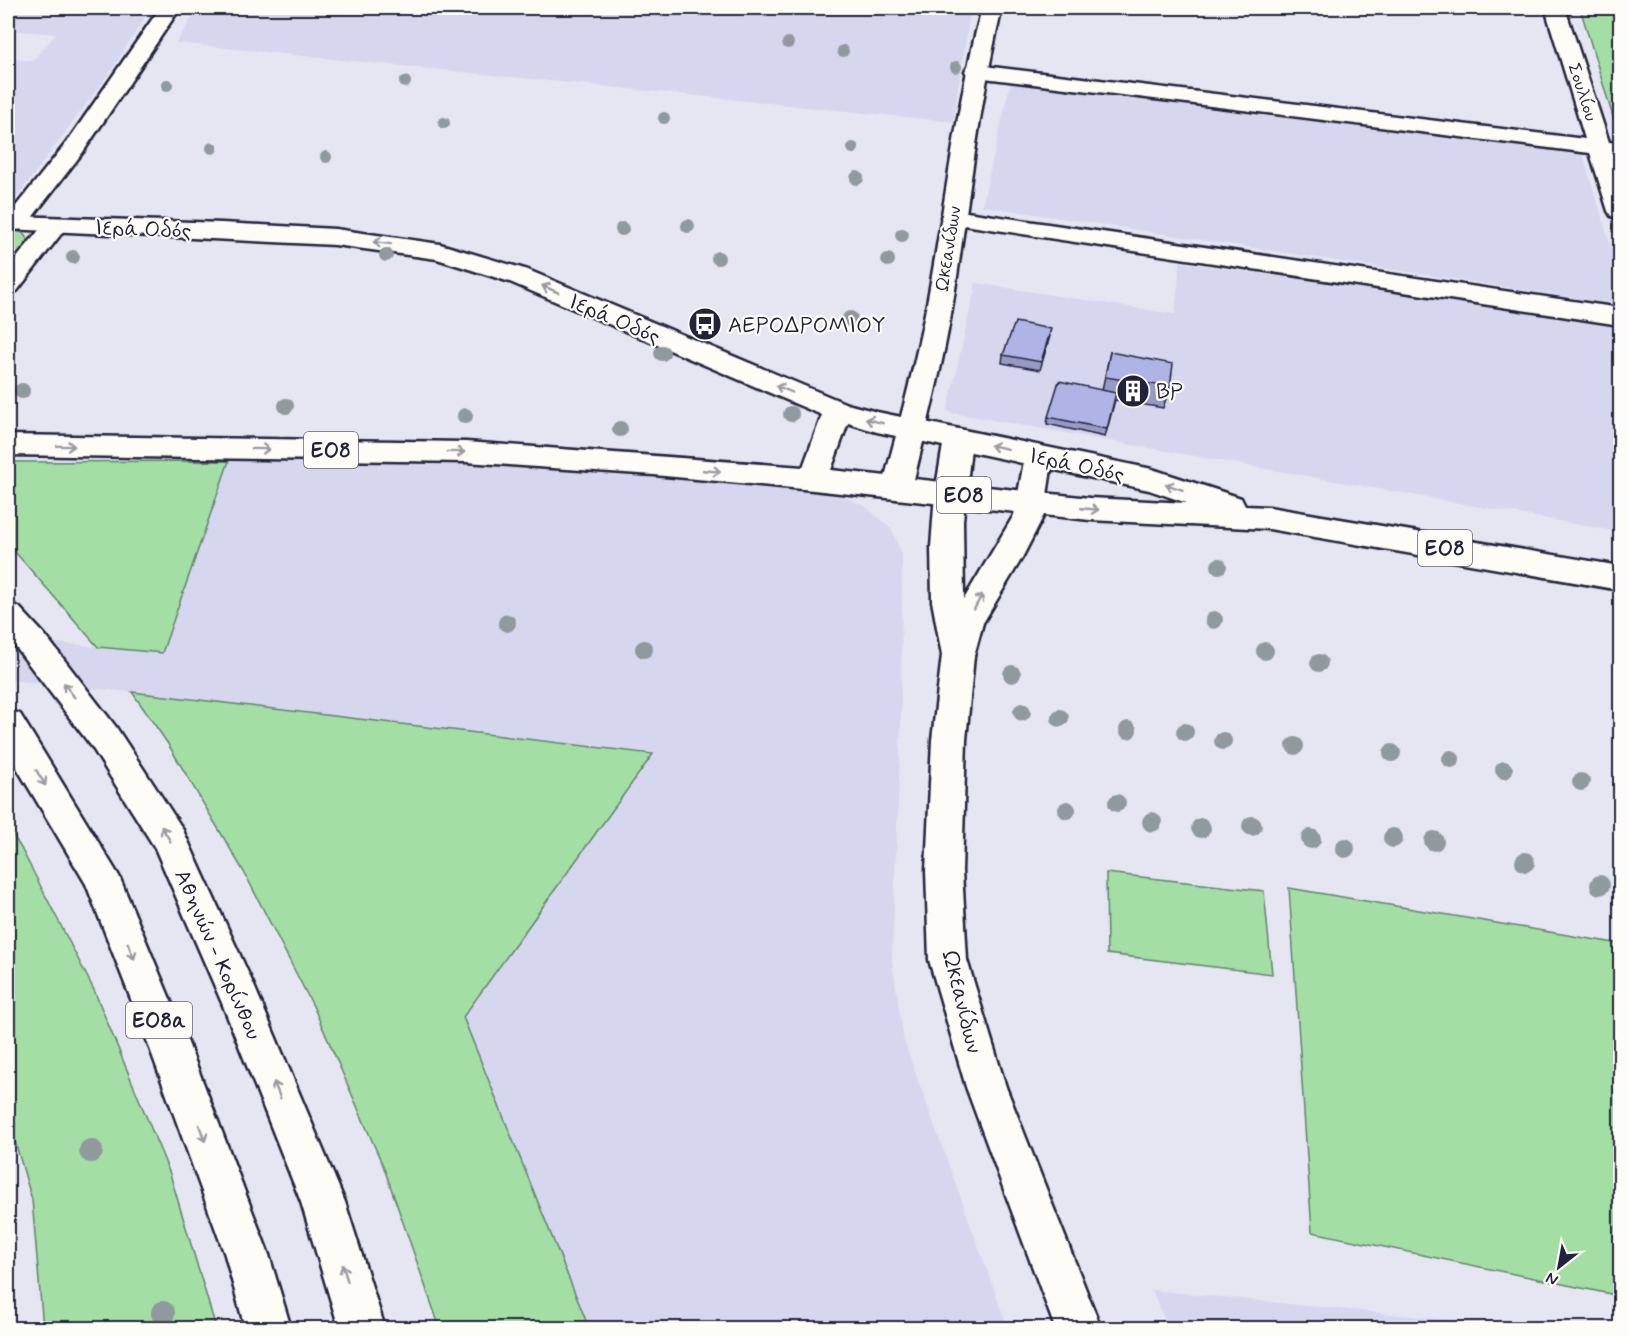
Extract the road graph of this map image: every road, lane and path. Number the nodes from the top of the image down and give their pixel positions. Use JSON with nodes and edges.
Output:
{"nodes":[{"id":1,"x":170,"y":8,"type":"edge"},
{"id":2,"x":992,"y":8,"type":"edge"},
{"id":3,"x":1555,"y":8,"type":"edge"},
{"id":4,"x":976,"y":71,"type":"junction"},
{"id":5,"x":1611,"y":148,"type":"edge"},
{"id":6,"x":1620,"y":211,"type":"edge"},
{"id":7,"x":953,"y":217,"type":"junction"},
{"id":8,"x":11,"y":223,"type":"edge"},
{"id":9,"x":56,"y":225,"type":"junction"},
{"id":10,"x":8,"y":285,"type":"edge"},
{"id":11,"x":1620,"y":316,"type":"edge"},
{"id":12,"x":838,"y":411,"type":"junction"},
{"id":13,"x":910,"y":429,"type":"junction"},
{"id":14,"x":958,"y":439,"type":"junction"},
{"id":15,"x":8,"y":445,"type":"edge"},
{"id":16,"x":1039,"y":456,"type":"junction"},
{"id":17,"x":813,"y":479,"type":"junction"},
{"id":18,"x":897,"y":488,"type":"junction"},
{"id":19,"x":949,"y":494,"type":"junction"},
{"id":20,"x":1032,"y":503,"type":"junction"},
{"id":21,"x":1269,"y":518,"type":"junction"},
{"id":22,"x":1620,"y":578,"type":"edge"},
{"id":23,"x":8,"y":616,"type":"edge"},
{"id":24,"x":958,"y":656,"type":"junction"},
{"id":25,"x":9,"y":726,"type":"edge"},
{"id":26,"x":268,"y":1329,"type":"edge"},
{"id":27,"x":362,"y":1329,"type":"edge"},
{"id":28,"x":1078,"y":1329,"type":"edge"}],
"edges":[{"from":1,"to":8,"type":"main road"},
{"from":2,"to":4,"type":"main road","name":"Ωκεανίδων"},
{"from":3,"to":5,"type":"main road","name":"Σουλίου"},
{"from":4,"to":5,"type":"main road"},
{"from":4,"to":7,"type":"main road","name":"Ωκεανίδων"},
{"from":5,"to":6,"type":"main road","name":"Σουλίου"},
{"from":7,"to":11,"type":"main road"},
{"from":7,"to":13,"type":"main road","name":"Ωκεανίδων"},
{"from":8,"to":9,"type":"main road","name":"Ιερά Οδός","number":"ΕΟ8"},
{"from":9,"to":10,"type":"main road"},
{"from":12,"to":9,"type":"main road","name":"Ιερά Οδός","number":"ΕΟ8","one_way":true},
{"from":13,"to":12,"type":"main road","name":"Ιερά Οδός","number":"ΕΟ8","one_way":true},
{"from":12,"to":17,"type":"main road"},
{"from":13,"to":14,"type":"main road","name":"Ιερά Οδός","number":"ΕΟ8"},
{"from":13,"to":18,"type":"main road","name":"Ωκεανίδων"},
{"from":16,"to":14,"type":"main road","name":"Ιερά Οδός","number":"ΕΟ8","one_way":true},
{"from":14,"to":19,"type":"main road","name":"Ωκεανίδων"},
{"from":15,"to":17,"type":"main road","name":"Ιερά Οδός","number":"ΕΟ8","one_way":true},
{"from":16,"to":20,"type":"main road","name":"Ωκεανίδων"},
{"from":21,"to":16,"type":"main road","name":"Ιερά Οδός","number":"ΕΟ8","one_way":true},
{"from":17,"to":18,"type":"main road","name":"Ιερά Οδός","number":"ΕΟ8"},
{"from":18,"to":19,"type":"main road","name":"Ιερά Οδός","number":"ΕΟ8"},
{"from":19,"to":20,"type":"main road","name":"Ιερά Οδός","number":"ΕΟ8"},
{"from":19,"to":24,"type":"main road","name":"Ωκεανίδων"},
{"from":20,"to":21,"type":"main road","name":"Ιερά Οδός","number":"ΕΟ8","one_way":true},
{"from":24,"to":20,"type":"main road","name":"Ωκεανίδων","one_way":true},
{"from":21,"to":22,"type":"main road","name":"Ιερά Οδός","number":"ΕΟ8"},
{"from":27,"to":23,"type":"main road","name":"Αθηνών - Κορίνθου","one_way":true},
{"from":24,"to":28,"type":"main road","name":"Ωκεανίδων"},
{"from":25,"to":26,"type":"main road","number":"ΕΟ8α","one_way":true}]}
